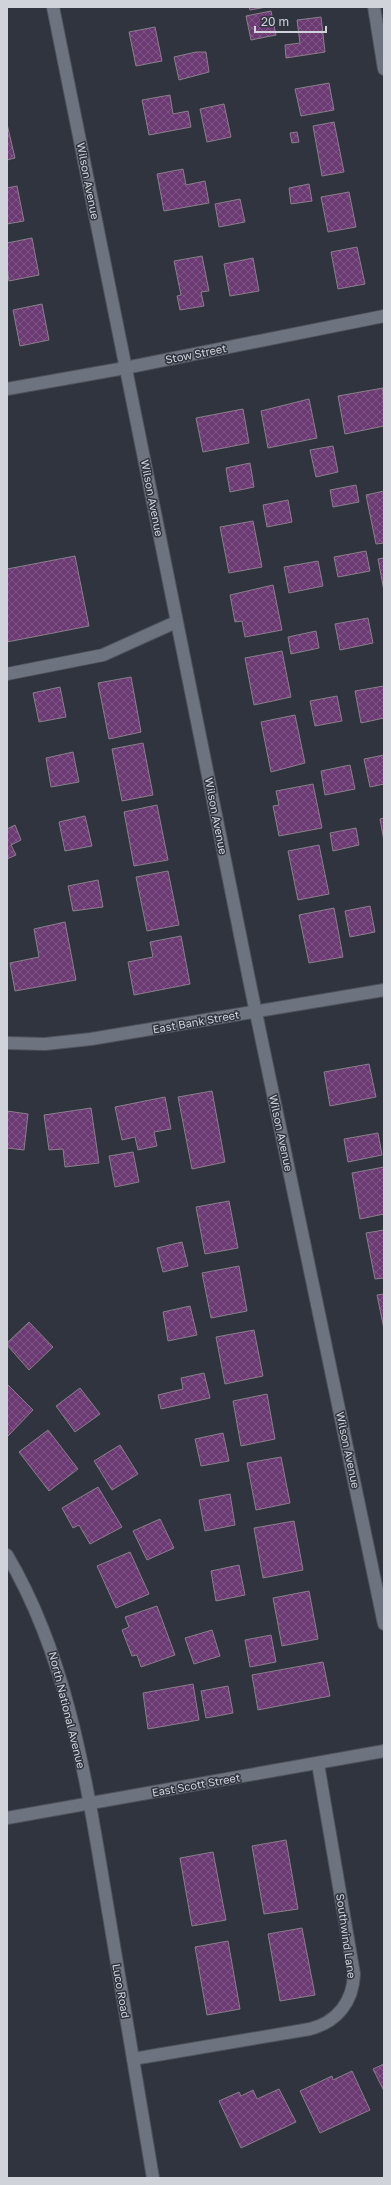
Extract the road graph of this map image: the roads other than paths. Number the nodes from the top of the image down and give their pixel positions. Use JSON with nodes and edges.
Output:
{"nodes":[{"id":1,"x":53,"y":7,"type":"edge"},
{"id":2,"x":374,"y":7,"type":"edge"},
{"id":3,"x":384,"y":69,"type":"edge"},
{"id":4,"x":384,"y":316,"type":"edge"},
{"id":5,"x":126,"y":368,"type":"junction"},
{"id":6,"x":7,"y":389,"type":"edge"},
{"id":7,"x":176,"y":622,"type":"junction"},
{"id":8,"x":7,"y":674,"type":"edge"},
{"id":9,"x":384,"y":990,"type":"edge"},
{"id":10,"x":255,"y":1012,"type":"junction"},
{"id":11,"x":7,"y":1043,"type":"edge"},
{"id":12,"x":7,"y":1555,"type":"edge"},
{"id":13,"x":384,"y":1624,"type":"edge"},
{"id":14,"x":384,"y":1751,"type":"edge"},
{"id":15,"x":318,"y":1764,"type":"junction"},
{"id":16,"x":90,"y":1803,"type":"junction"},
{"id":17,"x":7,"y":1818,"type":"edge"},
{"id":18,"x":133,"y":2059,"type":"junction"},
{"id":19,"x":153,"y":2178,"type":"edge"}],
"edges":[{"from":1,"to":5,"type":"street","name":"Wilson Avenue"},
{"from":2,"to":3,"type":"street"},
{"from":4,"to":5,"type":"street","name":"Stow Street"},
{"from":5,"to":6,"type":"street","name":"Stow Street"},
{"from":5,"to":7,"type":"street","name":"Wilson Avenue"},
{"from":7,"to":8,"type":"street"},
{"from":7,"to":10,"type":"street","name":"Wilson Avenue"},
{"from":9,"to":10,"type":"street","name":"East Bank Street"},
{"from":10,"to":11,"type":"street","name":"East Bank Street"},
{"from":10,"to":13,"type":"street","name":"Wilson Avenue"},
{"from":12,"to":16,"type":"street","name":"North National Avenue"},
{"from":14,"to":15,"type":"street","name":"East Scott Street"},
{"from":15,"to":16,"type":"street","name":"East Scott Street"},
{"from":15,"to":18,"type":"street","name":"Southwind Lane"},
{"from":16,"to":17,"type":"street","name":"East Scott Street"},
{"from":16,"to":18,"type":"street","name":"Luco Road"},
{"from":18,"to":19,"type":"street","name":"Luco Road"}]}
